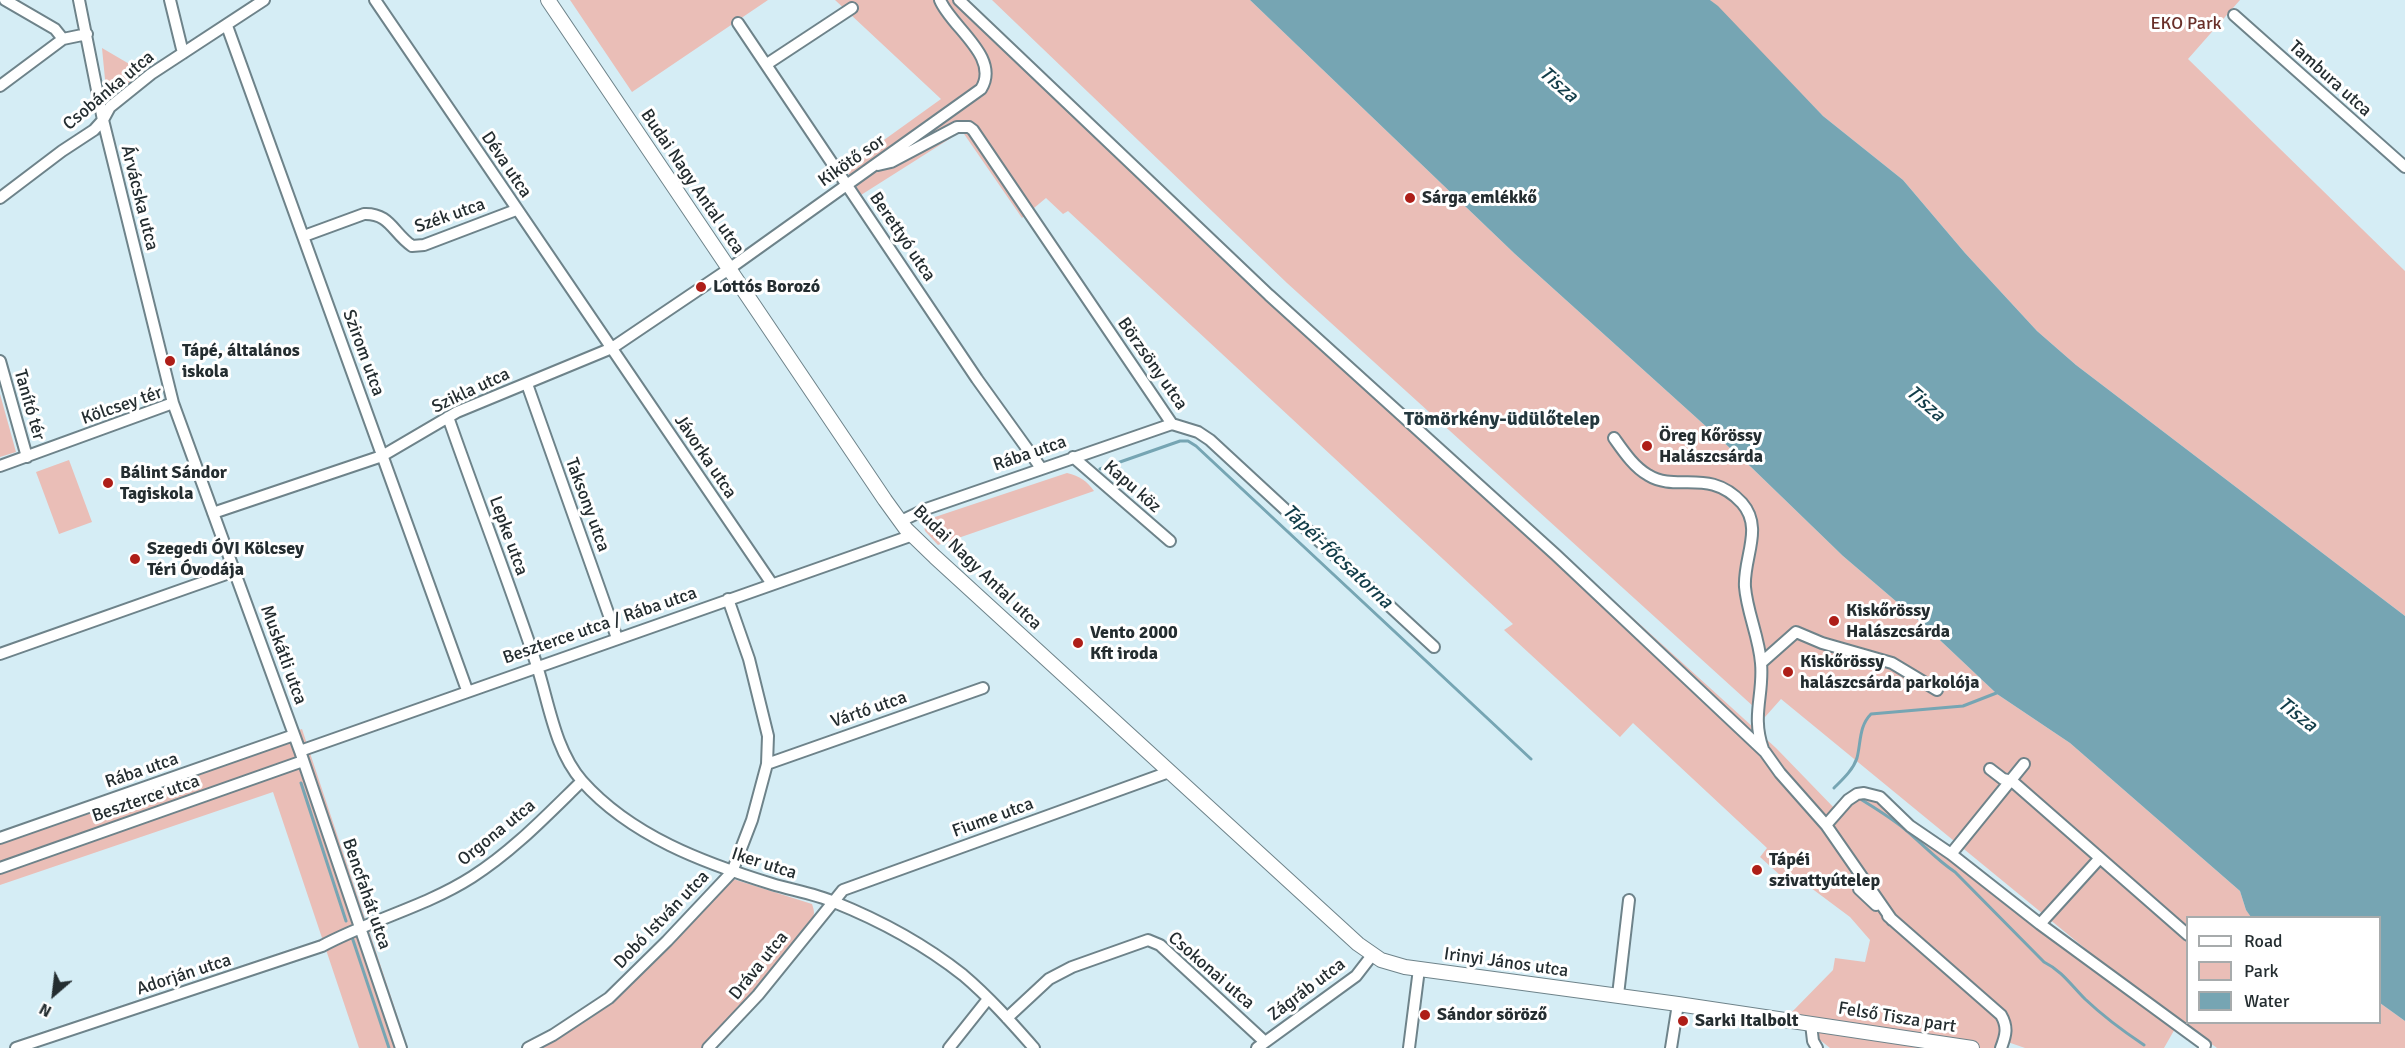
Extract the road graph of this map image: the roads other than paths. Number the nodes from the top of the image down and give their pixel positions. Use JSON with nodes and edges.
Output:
{"nodes":[{"id":1,"x":5,"y":0,"type":"edge"},
{"id":2,"x":79,"y":0,"type":"edge"},
{"id":3,"x":170,"y":0,"type":"edge"},
{"id":4,"x":264,"y":0,"type":"edge"},
{"id":5,"x":375,"y":0,"type":"edge"},
{"id":6,"x":548,"y":0,"type":"edge"},
{"id":7,"x":940,"y":0,"type":"edge"},
{"id":8,"x":959,"y":0,"type":"edge"},
{"id":9,"x":852,"y":8,"type":"dead end"},
{"id":10,"x":2234,"y":15,"type":"dead end"},
{"id":11,"x":738,"y":23,"type":"dead end"},
{"id":12,"x":226,"y":26,"type":"junction"},
{"id":13,"x":87,"y":34,"type":"junction"},
{"id":14,"x":63,"y":39,"type":"junction"},
{"id":15,"x":183,"y":53,"type":"junction"},
{"id":16,"x":766,"y":64,"type":"junction"},
{"id":17,"x":0,"y":86,"type":"edge"},
{"id":18,"x":103,"y":120,"type":"junction"},
{"id":19,"x":874,"y":165,"type":"junction"},
{"id":20,"x":2405,"y":167,"type":"edge"},
{"id":21,"x":847,"y":185,"type":"junction"},
{"id":22,"x":0,"y":198,"type":"edge"},
{"id":23,"x":516,"y":210,"type":"junction"},
{"id":24,"x":303,"y":236,"type":"junction"},
{"id":25,"x":729,"y":269,"type":"junction"},
{"id":26,"x":612,"y":348,"type":"junction"},
{"id":27,"x":0,"y":362,"type":"edge"},
{"id":28,"x":527,"y":384,"type":"junction"},
{"id":29,"x":173,"y":403,"type":"junction"},
{"id":30,"x":448,"y":417,"type":"junction"},
{"id":31,"x":1172,"y":424,"type":"junction"},
{"id":32,"x":1614,"y":438,"type":"dead end"},
{"id":33,"x":382,"y":456,"type":"junction"},
{"id":34,"x":27,"y":457,"type":"junction"},
{"id":35,"x":1073,"y":457,"type":"junction"},
{"id":36,"x":0,"y":466,"type":"edge"},
{"id":37,"x":1041,"y":468,"type":"junction"},
{"id":38,"x":213,"y":513,"type":"junction"},
{"id":39,"x":901,"y":521,"type":"junction"},
{"id":40,"x":913,"y":535,"type":"junction"},
{"id":41,"x":1170,"y":541,"type":"dead end"},
{"id":42,"x":235,"y":572,"type":"junction"},
{"id":43,"x":772,"y":584,"type":"junction"},
{"id":44,"x":728,"y":599,"type":"junction"},
{"id":45,"x":617,"y":638,"type":"junction"},
{"id":46,"x":1434,"y":647,"type":"dead end"},
{"id":47,"x":0,"y":654,"type":"edge"},
{"id":48,"x":1761,"y":663,"type":"junction"},
{"id":49,"x":537,"y":667,"type":"junction"},
{"id":50,"x":983,"y":688,"type":"dead end"},
{"id":51,"x":467,"y":690,"type":"junction"},
{"id":52,"x":1937,"y":690,"type":"dead end"},
{"id":53,"x":294,"y":735,"type":"junction"},
{"id":54,"x":1765,"y":752,"type":"junction"},
{"id":55,"x":301,"y":756,"type":"junction"},
{"id":56,"x":767,"y":764,"type":"junction"},
{"id":57,"x":2024,"y":764,"type":"dead end"},
{"id":58,"x":1990,"y":770,"type":"dead end"},
{"id":59,"x":1169,"y":772,"type":"junction"},
{"id":60,"x":582,"y":781,"type":"junction"},
{"id":61,"x":2012,"y":781,"type":"junction"},
{"id":62,"x":1826,"y":825,"type":"junction"},
{"id":63,"x":0,"y":838,"type":"edge"},
{"id":64,"x":1951,"y":854,"type":"junction"},
{"id":65,"x":2099,"y":859,"type":"junction"},
{"id":66,"x":0,"y":868,"type":"edge"},
{"id":67,"x":732,"y":872,"type":"junction"},
{"id":68,"x":1859,"y":889,"type":"dead end"},
{"id":69,"x":1629,"y":900,"type":"dead end"},
{"id":70,"x":832,"y":901,"type":"junction"},
{"id":71,"x":1892,"y":920,"type":"junction"},
{"id":72,"x":2040,"y":924,"type":"junction"},
{"id":73,"x":361,"y":929,"type":"junction"},
{"id":74,"x":2186,"y":934,"type":"edge"},
{"id":75,"x":1373,"y":954,"type":"junction"},
{"id":76,"x":1391,"y":963,"type":"joint"},
{"id":77,"x":1419,"y":969,"type":"junction"},
{"id":78,"x":1618,"y":996,"type":"junction"},
{"id":79,"x":988,"y":999,"type":"junction"},
{"id":80,"x":1678,"y":1004,"type":"junction"},
{"id":81,"x":1007,"y":1018,"type":"junction"},
{"id":82,"x":1814,"y":1024,"type":"junction"},
{"id":83,"x":1261,"y":1045,"type":"edge"},
{"id":84,"x":16,"y":1048,"type":"edge"},
{"id":85,"x":401,"y":1048,"type":"edge"},
{"id":86,"x":528,"y":1048,"type":"edge"},
{"id":87,"x":708,"y":1048,"type":"edge"},
{"id":88,"x":949,"y":1048,"type":"edge"},
{"id":89,"x":1034,"y":1048,"type":"edge"},
{"id":90,"x":1409,"y":1048,"type":"edge"},
{"id":91,"x":1671,"y":1048,"type":"edge"},
{"id":92,"x":1817,"y":1048,"type":"edge"},
{"id":93,"x":1972,"y":1048,"type":"edge"},
{"id":94,"x":2001,"y":1048,"type":"edge"},
{"id":95,"x":2204,"y":1048,"type":"edge"}],
"edges":[{"from":1,"to":14,"type":"street"},
{"from":2,"to":13,"type":"street","name":"Árvácska utca"},
{"from":3,"to":15,"type":"street","name":"Csobánka utca"},
{"from":4,"to":12,"type":"street","name":"Csobánka utca"},
{"from":5,"to":23,"type":"street","name":"Déva utca"},
{"from":6,"to":25,"type":"main road","name":"Budai Nagy Antal utca"},
{"from":7,"to":19,"type":"street","name":"Kikötő sor"},
{"from":8,"to":54,"type":"street"},
{"from":9,"to":16,"type":"street"},
{"from":10,"to":20,"type":"street","name":"Tambura utca"},
{"from":11,"to":16,"type":"street","name":"Berettyó utca"},
{"from":12,"to":15,"type":"street","name":"Csobánka utca"},
{"from":12,"to":24,"type":"street","name":"Szirom utca"},
{"from":13,"to":14,"type":"street"},
{"from":13,"to":18,"type":"street","name":"Árvácska utca"},
{"from":14,"to":17,"type":"street"},
{"from":15,"to":18,"type":"street","name":"Csobánka utca"},
{"from":16,"to":21,"type":"street","name":"Berettyó utca"},
{"from":18,"to":22,"type":"street","name":"Csobánka utca"},
{"from":18,"to":29,"type":"street","name":"Árvácska utca"},
{"from":19,"to":21,"type":"street","name":"Kikötő sor"},
{"from":19,"to":31,"type":"street","name":"Börzsöny utca"},
{"from":21,"to":25,"type":"street","name":"Kikötő sor"},
{"from":21,"to":37,"type":"street","name":"Berettyó utca"},
{"from":23,"to":24,"type":"street","name":"Szék utca"},
{"from":23,"to":26,"type":"street","name":"Déva utca"},
{"from":24,"to":33,"type":"street","name":"Szirom utca"},
{"from":25,"to":26,"type":"street","name":"Szikla utca"},
{"from":25,"to":39,"type":"main road","name":"Budai Nagy Antal utca"},
{"from":26,"to":28,"type":"street","name":"Szikla utca"},
{"from":26,"to":43,"type":"street","name":"Jávorka utca"},
{"from":27,"to":34,"type":"street","name":"Tanító tér"},
{"from":28,"to":30,"type":"street","name":"Szikla utca"},
{"from":28,"to":45,"type":"street","name":"Taksony utca"},
{"from":29,"to":34,"type":"street","name":"Kölcsey tér"},
{"from":29,"to":38,"type":"street","name":"Kölcsey tér"},
{"from":30,"to":33,"type":"street","name":"Szikla utca"},
{"from":30,"to":49,"type":"street","name":"Lepke utca"},
{"from":31,"to":35,"type":"street","name":"Rába utca"},
{"from":31,"to":46,"type":"street","name":"Börzsöny utca"},
{"from":32,"to":48,"type":"street"},
{"from":33,"to":38,"type":"street","name":"Szikla utca"},
{"from":33,"to":51,"type":"street","name":"Szirom utca"},
{"from":34,"to":36,"type":"street","name":"Kölcsey tér"},
{"from":35,"to":37,"type":"street","name":"Rába utca"},
{"from":35,"to":41,"type":"street","name":"Kapu köz"},
{"from":37,"to":39,"type":"street","name":"Rába utca"},
{"from":38,"to":42,"type":"street","name":"Kölcsey tér"},
{"from":39,"to":40,"type":"main road","name":"Budai Nagy Antal utca"},
{"from":40,"to":43,"type":"street","name":"Beszterce utca / Rába utca"},
{"from":40,"to":59,"type":"main road","name":"Budai Nagy Antal utca"},
{"from":42,"to":47,"type":"street"},
{"from":42,"to":53,"type":"street","name":"Muskátli utca"},
{"from":43,"to":44,"type":"street","name":"Beszterce utca / Rába utca"},
{"from":44,"to":45,"type":"street","name":"Beszterce utca / Rába utca"},
{"from":44,"to":56,"type":"street","name":"Dobó István utca"},
{"from":45,"to":49,"type":"street","name":"Beszterce utca / Rába utca"},
{"from":48,"to":52,"type":"street"},
{"from":48,"to":54,"type":"street"},
{"from":49,"to":51,"type":"street","name":"Beszterce utca / Rába utca"},
{"from":49,"to":60,"type":"street","name":"Iker utca"},
{"from":50,"to":56,"type":"street","name":"Vártó utca"},
{"from":51,"to":55,"type":"street","name":"Beszterce utca / Rába utca"},
{"from":53,"to":55,"type":"street","name":"Muskátli utca"},
{"from":53,"to":63,"type":"street","name":"Rába utca"},
{"from":54,"to":62,"type":"street"},
{"from":55,"to":66,"type":"street","name":"Beszterce utca"},
{"from":55,"to":73,"type":"street","name":"Bencfahát utca"},
{"from":56,"to":67,"type":"street","name":"Dobó István utca"},
{"from":57,"to":61,"type":"street"},
{"from":58,"to":61,"type":"street"},
{"from":59,"to":70,"type":"street","name":"Fiume utca"},
{"from":59,"to":75,"type":"main road","name":"Budai Nagy Antal utca"},
{"from":60,"to":67,"type":"street","name":"Iker utca"},
{"from":60,"to":73,"type":"street","name":"Orgona utca"},
{"from":61,"to":64,"type":"street"},
{"from":61,"to":65,"type":"street"},
{"from":62,"to":64,"type":"street"},
{"from":62,"to":71,"type":"street"},
{"from":64,"to":72,"type":"street"},
{"from":65,"to":72,"type":"street"},
{"from":65,"to":74,"type":"street"},
{"from":67,"to":70,"type":"street","name":"Iker utca"},
{"from":67,"to":86,"type":"street","name":"Dobó István utca"},
{"from":68,"to":71,"type":"street"},
{"from":69,"to":78,"type":"street"},
{"from":70,"to":79,"type":"street","name":"Iker utca"},
{"from":70,"to":87,"type":"street","name":"Dráva utca"},
{"from":71,"to":94,"type":"street"},
{"from":72,"to":95,"type":"street"},
{"from":73,"to":84,"type":"street","name":"Adorján utca"},
{"from":73,"to":85,"type":"street","name":"Bencfahát utca"},
{"from":75,"to":76,"type":"main road","name":"Budai Nagy Antal utca"},
{"from":75,"to":83,"type":"street","name":"Zágráb utca"},
{"from":76,"to":77,"type":"main road","name":"Irinyi János utca"},
{"from":77,"to":78,"type":"main road","name":"Irinyi János utca"},
{"from":77,"to":90,"type":"street"},
{"from":78,"to":80,"type":"main road","name":"Irinyi János utca"},
{"from":79,"to":81,"type":"street","name":"Iker utca"},
{"from":79,"to":88,"type":"street"},
{"from":80,"to":82,"type":"main road","name":"Irinyi János utca"},
{"from":80,"to":91,"type":"street"},
{"from":81,"to":83,"type":"street","name":"Csokonai utca"},
{"from":81,"to":89,"type":"street","name":"Iker utca"},
{"from":82,"to":92,"type":"street"},
{"from":82,"to":93,"type":"main road","name":"Felső Tisza part"}]}
